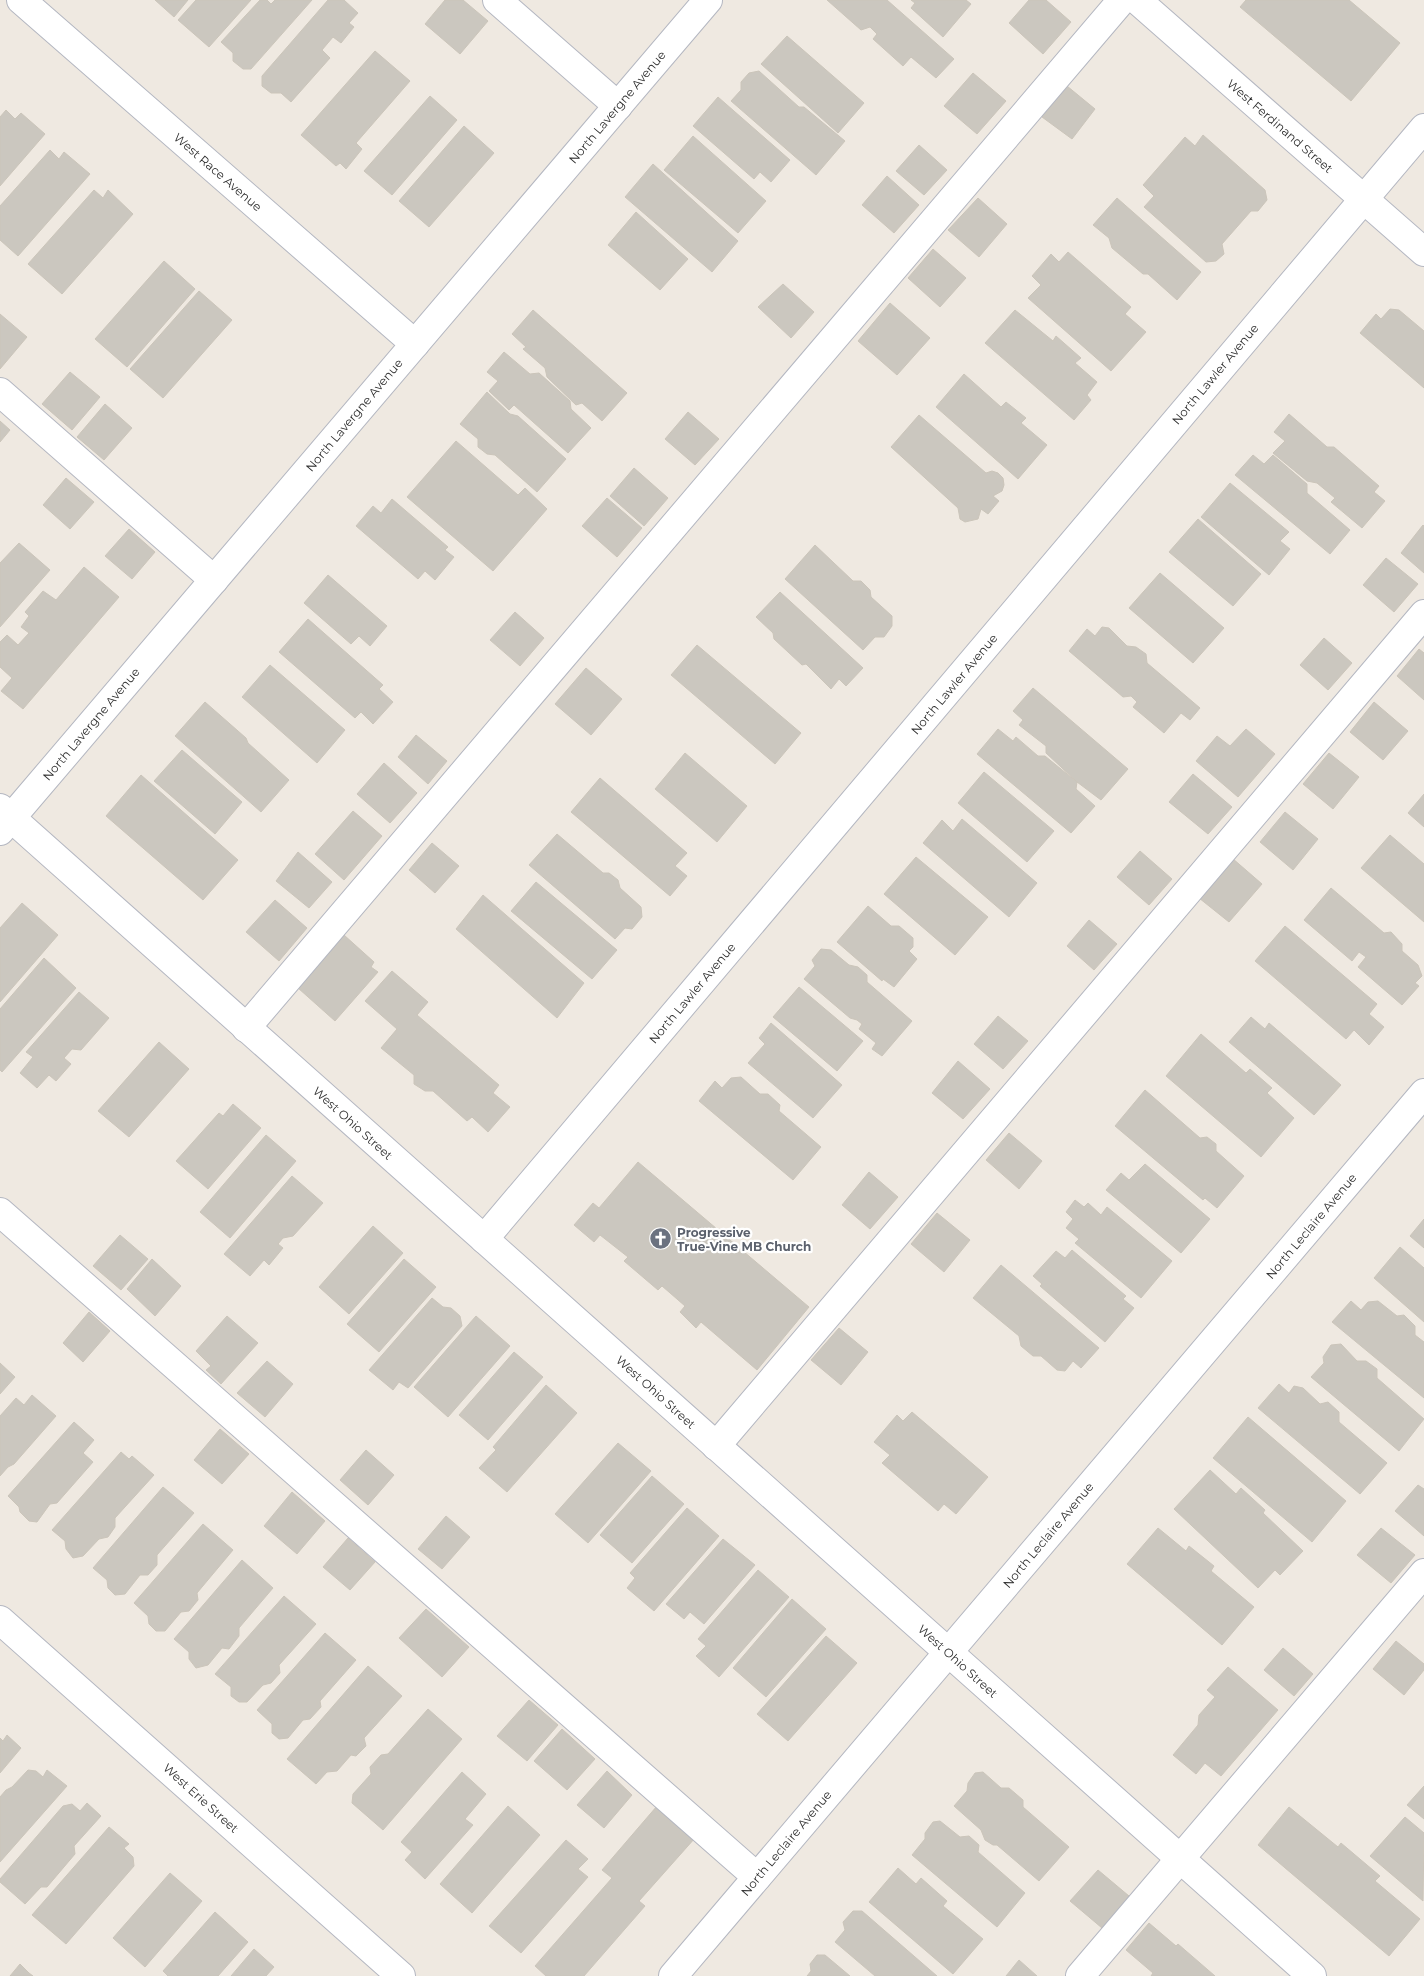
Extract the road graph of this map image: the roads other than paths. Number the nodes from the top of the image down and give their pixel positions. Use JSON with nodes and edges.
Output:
{"nodes":[{"id":1,"x":21,"y":0,"type":"edge"},
{"id":2,"x":497,"y":0,"type":"edge"},
{"id":3,"x":708,"y":0,"type":"edge"},
{"id":4,"x":1122,"y":0,"type":"edge"},
{"id":5,"x":1136,"y":0,"type":"edge"},
{"id":6,"x":618,"y":106,"type":"junction"},
{"id":7,"x":1424,"y":128,"type":"edge"},
{"id":8,"x":1364,"y":199,"type":"junction"},
{"id":9,"x":1424,"y":252,"type":"edge"},
{"id":10,"x":415,"y":344,"type":"junction"},
{"id":11,"x":0,"y":392,"type":"edge"},
{"id":12,"x":214,"y":580,"type":"junction"},
{"id":13,"x":1424,"y":614,"type":"edge"},
{"id":14,"x":4,"y":819,"type":"edge"},
{"id":15,"x":246,"y":1028,"type":"junction"},
{"id":16,"x":1424,"y":1093,"type":"edge"},
{"id":17,"x":0,"y":1212,"type":"edge"},
{"id":18,"x":484,"y":1239,"type":"junction"},
{"id":19,"x":716,"y":1446,"type":"junction"},
{"id":20,"x":1424,"y":1573,"type":"edge"},
{"id":21,"x":0,"y":1620,"type":"edge"},
{"id":22,"x":948,"y":1653,"type":"junction"},
{"id":23,"x":1180,"y":1859,"type":"junction"},
{"id":24,"x":757,"y":1877,"type":"junction"},
{"id":25,"x":401,"y":1976,"type":"edge"},
{"id":26,"x":673,"y":1976,"type":"edge"},
{"id":27,"x":1080,"y":1976,"type":"edge"},
{"id":28,"x":1312,"y":1976,"type":"edge"}],
"edges":[{"from":1,"to":10,"type":"street","name":"West Race Avenue"},
{"from":2,"to":6,"type":"street"},
{"from":3,"to":6,"type":"street","name":"North Lavergne Avenue"},
{"from":4,"to":15,"type":"street"},
{"from":5,"to":8,"type":"street","name":"West Ferdinand Street"},
{"from":6,"to":10,"type":"street","name":"North Lavergne Avenue"},
{"from":7,"to":8,"type":"street","name":"North Lawler Avenue"},
{"from":8,"to":9,"type":"street","name":"West Ferdinand Street"},
{"from":8,"to":18,"type":"street","name":"North Lawler Avenue"},
{"from":10,"to":12,"type":"street","name":"North Lavergne Avenue"},
{"from":11,"to":12,"type":"street"},
{"from":12,"to":14,"type":"street","name":"North Lavergne Avenue"},
{"from":13,"to":19,"type":"street"},
{"from":14,"to":15,"type":"street","name":"West Ohio Street"},
{"from":15,"to":18,"type":"street","name":"West Ohio Street"},
{"from":16,"to":22,"type":"street","name":"North Leclaire Avenue"},
{"from":17,"to":24,"type":"street"},
{"from":18,"to":19,"type":"street","name":"West Ohio Street"},
{"from":19,"to":22,"type":"street","name":"West Ohio Street"},
{"from":20,"to":23,"type":"street"},
{"from":21,"to":25,"type":"street","name":"West Erie Street"},
{"from":22,"to":23,"type":"street","name":"West Ohio Street"},
{"from":22,"to":24,"type":"street","name":"North Leclaire Avenue"},
{"from":23,"to":27,"type":"street"},
{"from":23,"to":28,"type":"street","name":"West Ohio Street"},
{"from":24,"to":26,"type":"street","name":"North Leclaire Avenue"}]}
